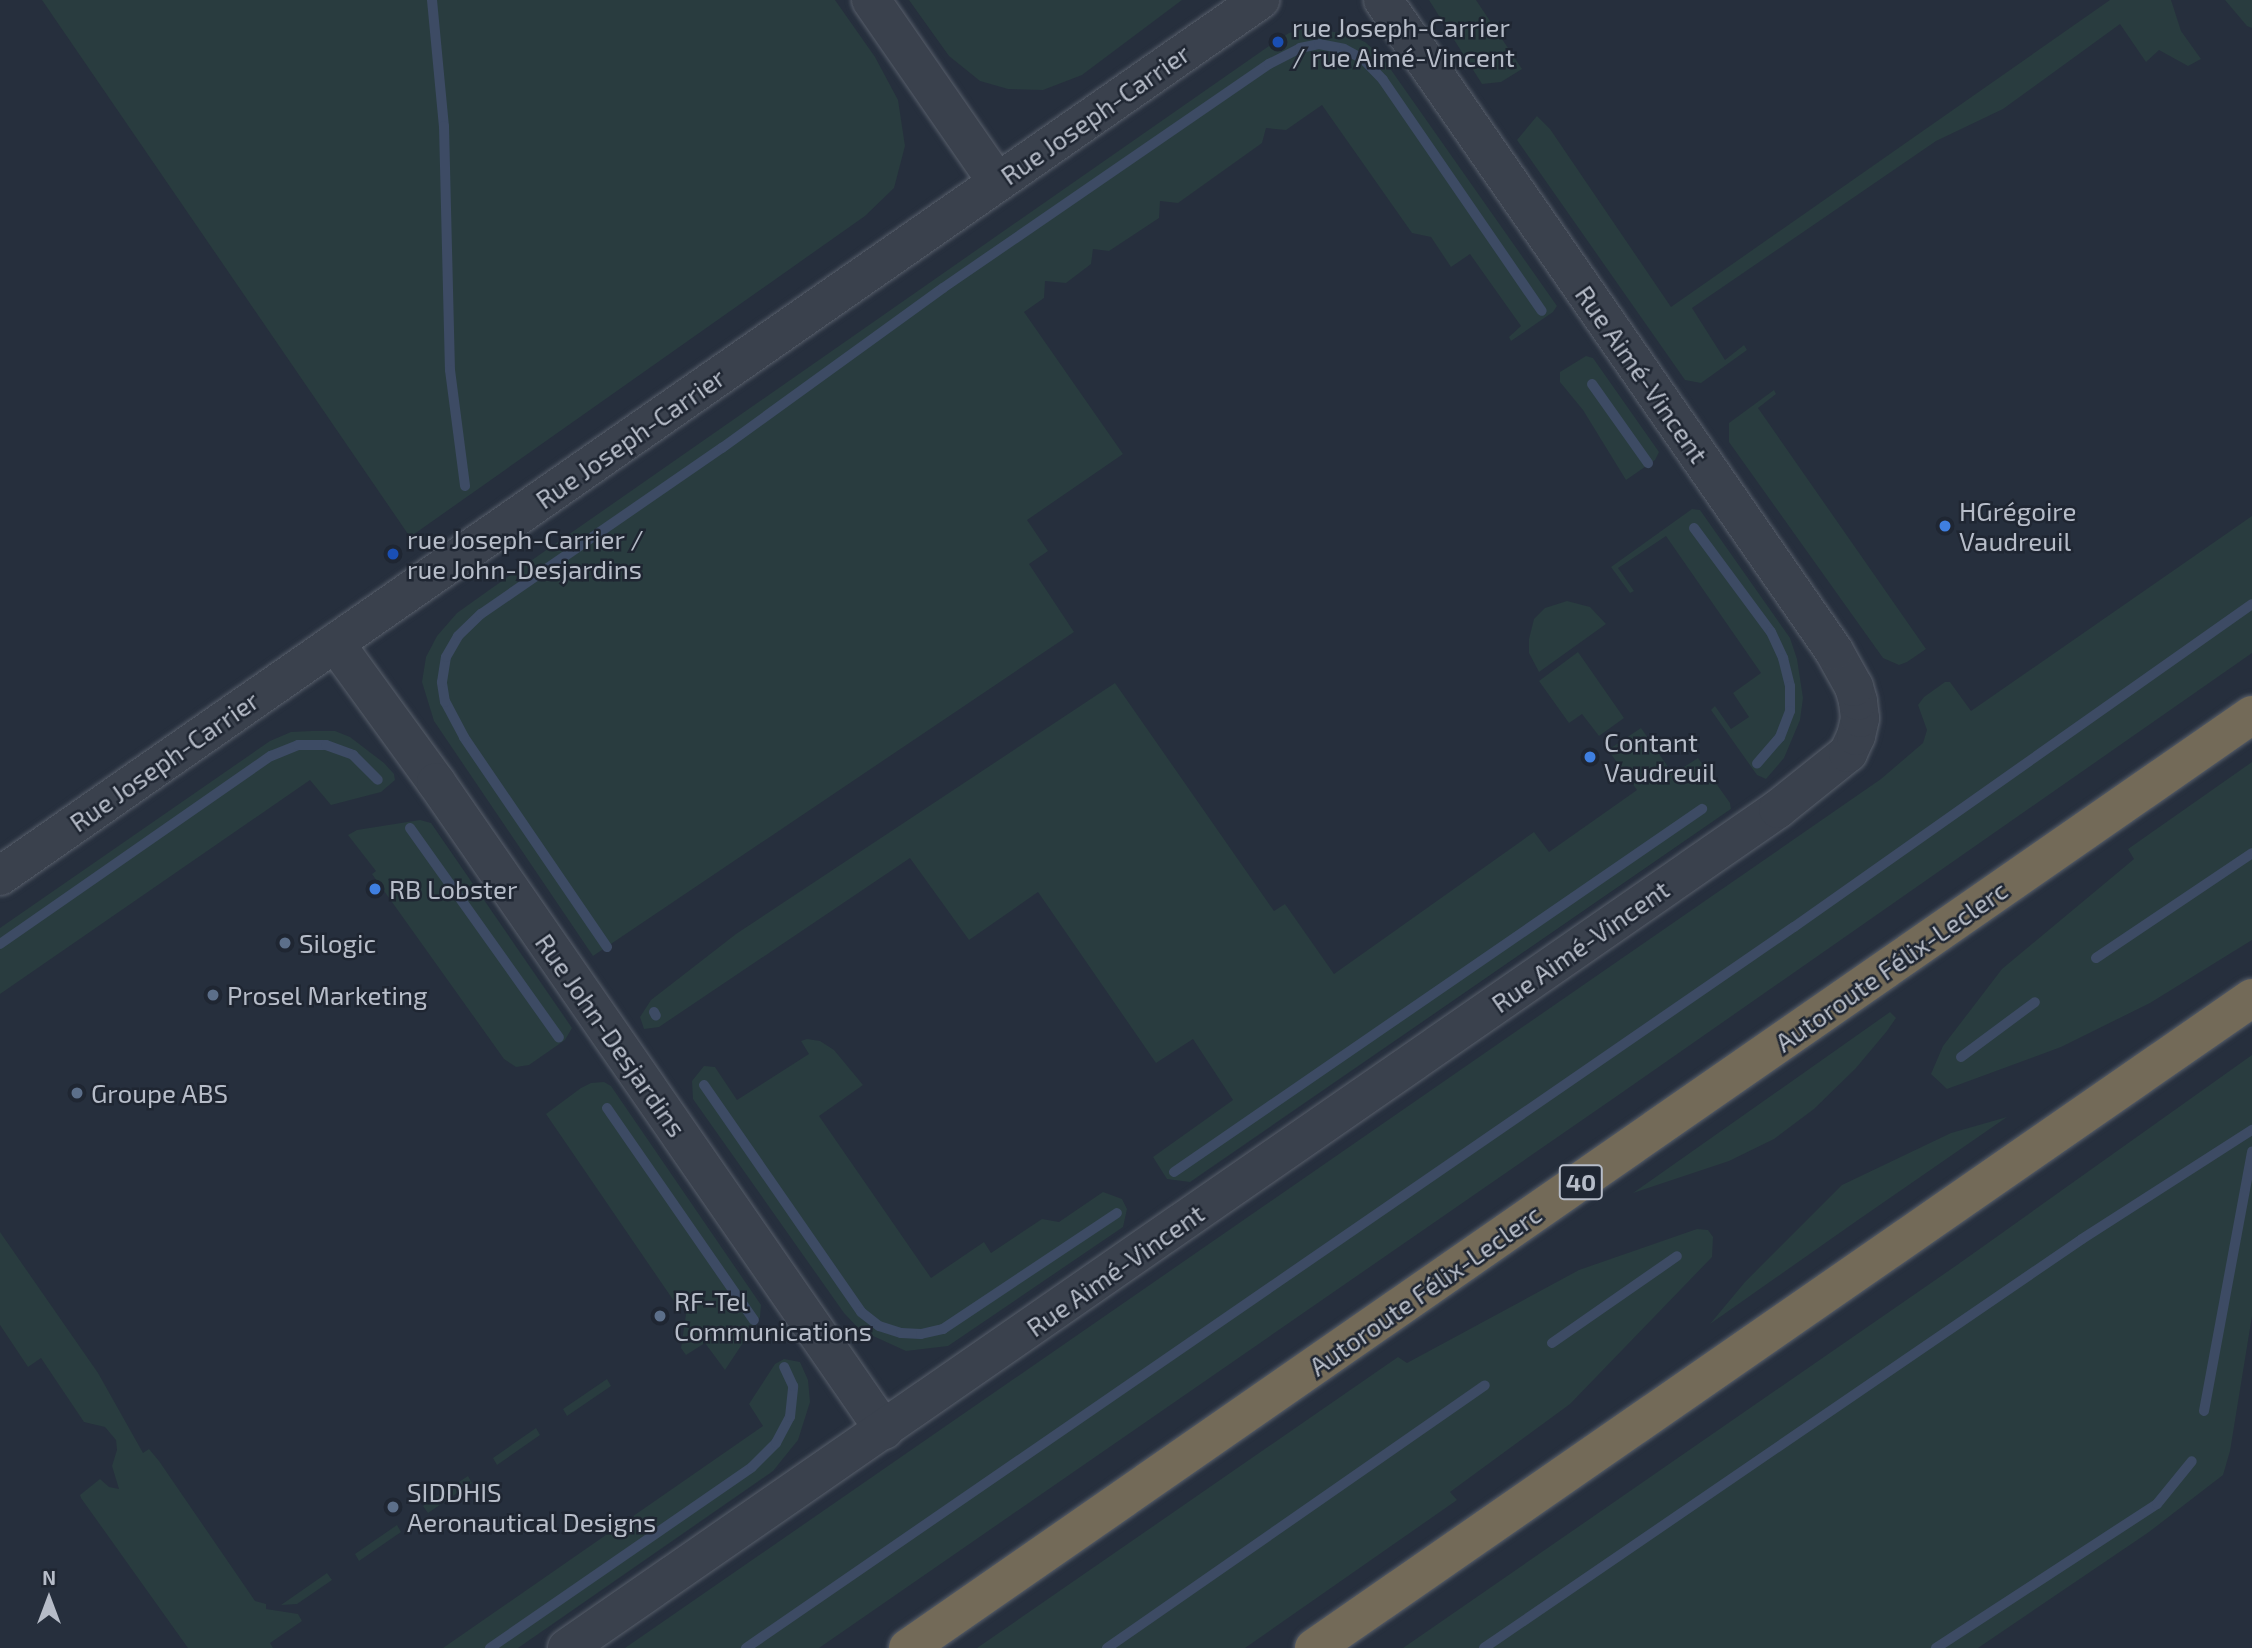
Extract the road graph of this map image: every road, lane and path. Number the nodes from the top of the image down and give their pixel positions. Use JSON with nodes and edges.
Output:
{"nodes":[{"id":1,"x":871,"y":0,"type":"edge"},
{"id":2,"x":1260,"y":0,"type":"edge"},
{"id":3,"x":1383,"y":0,"type":"edge"},
{"id":4,"x":998,"y":182,"type":"junction"},
{"id":5,"x":335,"y":643,"type":"junction"},
{"id":6,"x":2252,"y":715,"type":"edge"},
{"id":7,"x":0,"y":876,"type":"edge"},
{"id":8,"x":2252,"y":998,"type":"edge"},
{"id":9,"x":884,"y":1430,"type":"junction"},
{"id":10,"x":567,"y":1648,"type":"edge"},
{"id":11,"x":908,"y":1648,"type":"edge"},
{"id":12,"x":1314,"y":1648,"type":"edge"}],
"edges":[{"from":1,"to":4,"type":"street"},
{"from":2,"to":4,"type":"street","name":"Rue Joseph-Carrier"},
{"from":3,"to":9,"type":"street","name":"Rue Aimé-Vincent"},
{"from":4,"to":5,"type":"street","name":"Rue Joseph-Carrier"},
{"from":5,"to":7,"type":"street","name":"Rue Joseph-Carrier"},
{"from":5,"to":9,"type":"street","name":"Rue John-Desjardins"},
{"from":6,"to":11,"type":"highway","name":"Autoroute Félix-Leclerc","number":"40"},
{"from":8,"to":12,"type":"highway"},
{"from":9,"to":10,"type":"street","name":"Rue Aimé-Vincent"}]}
